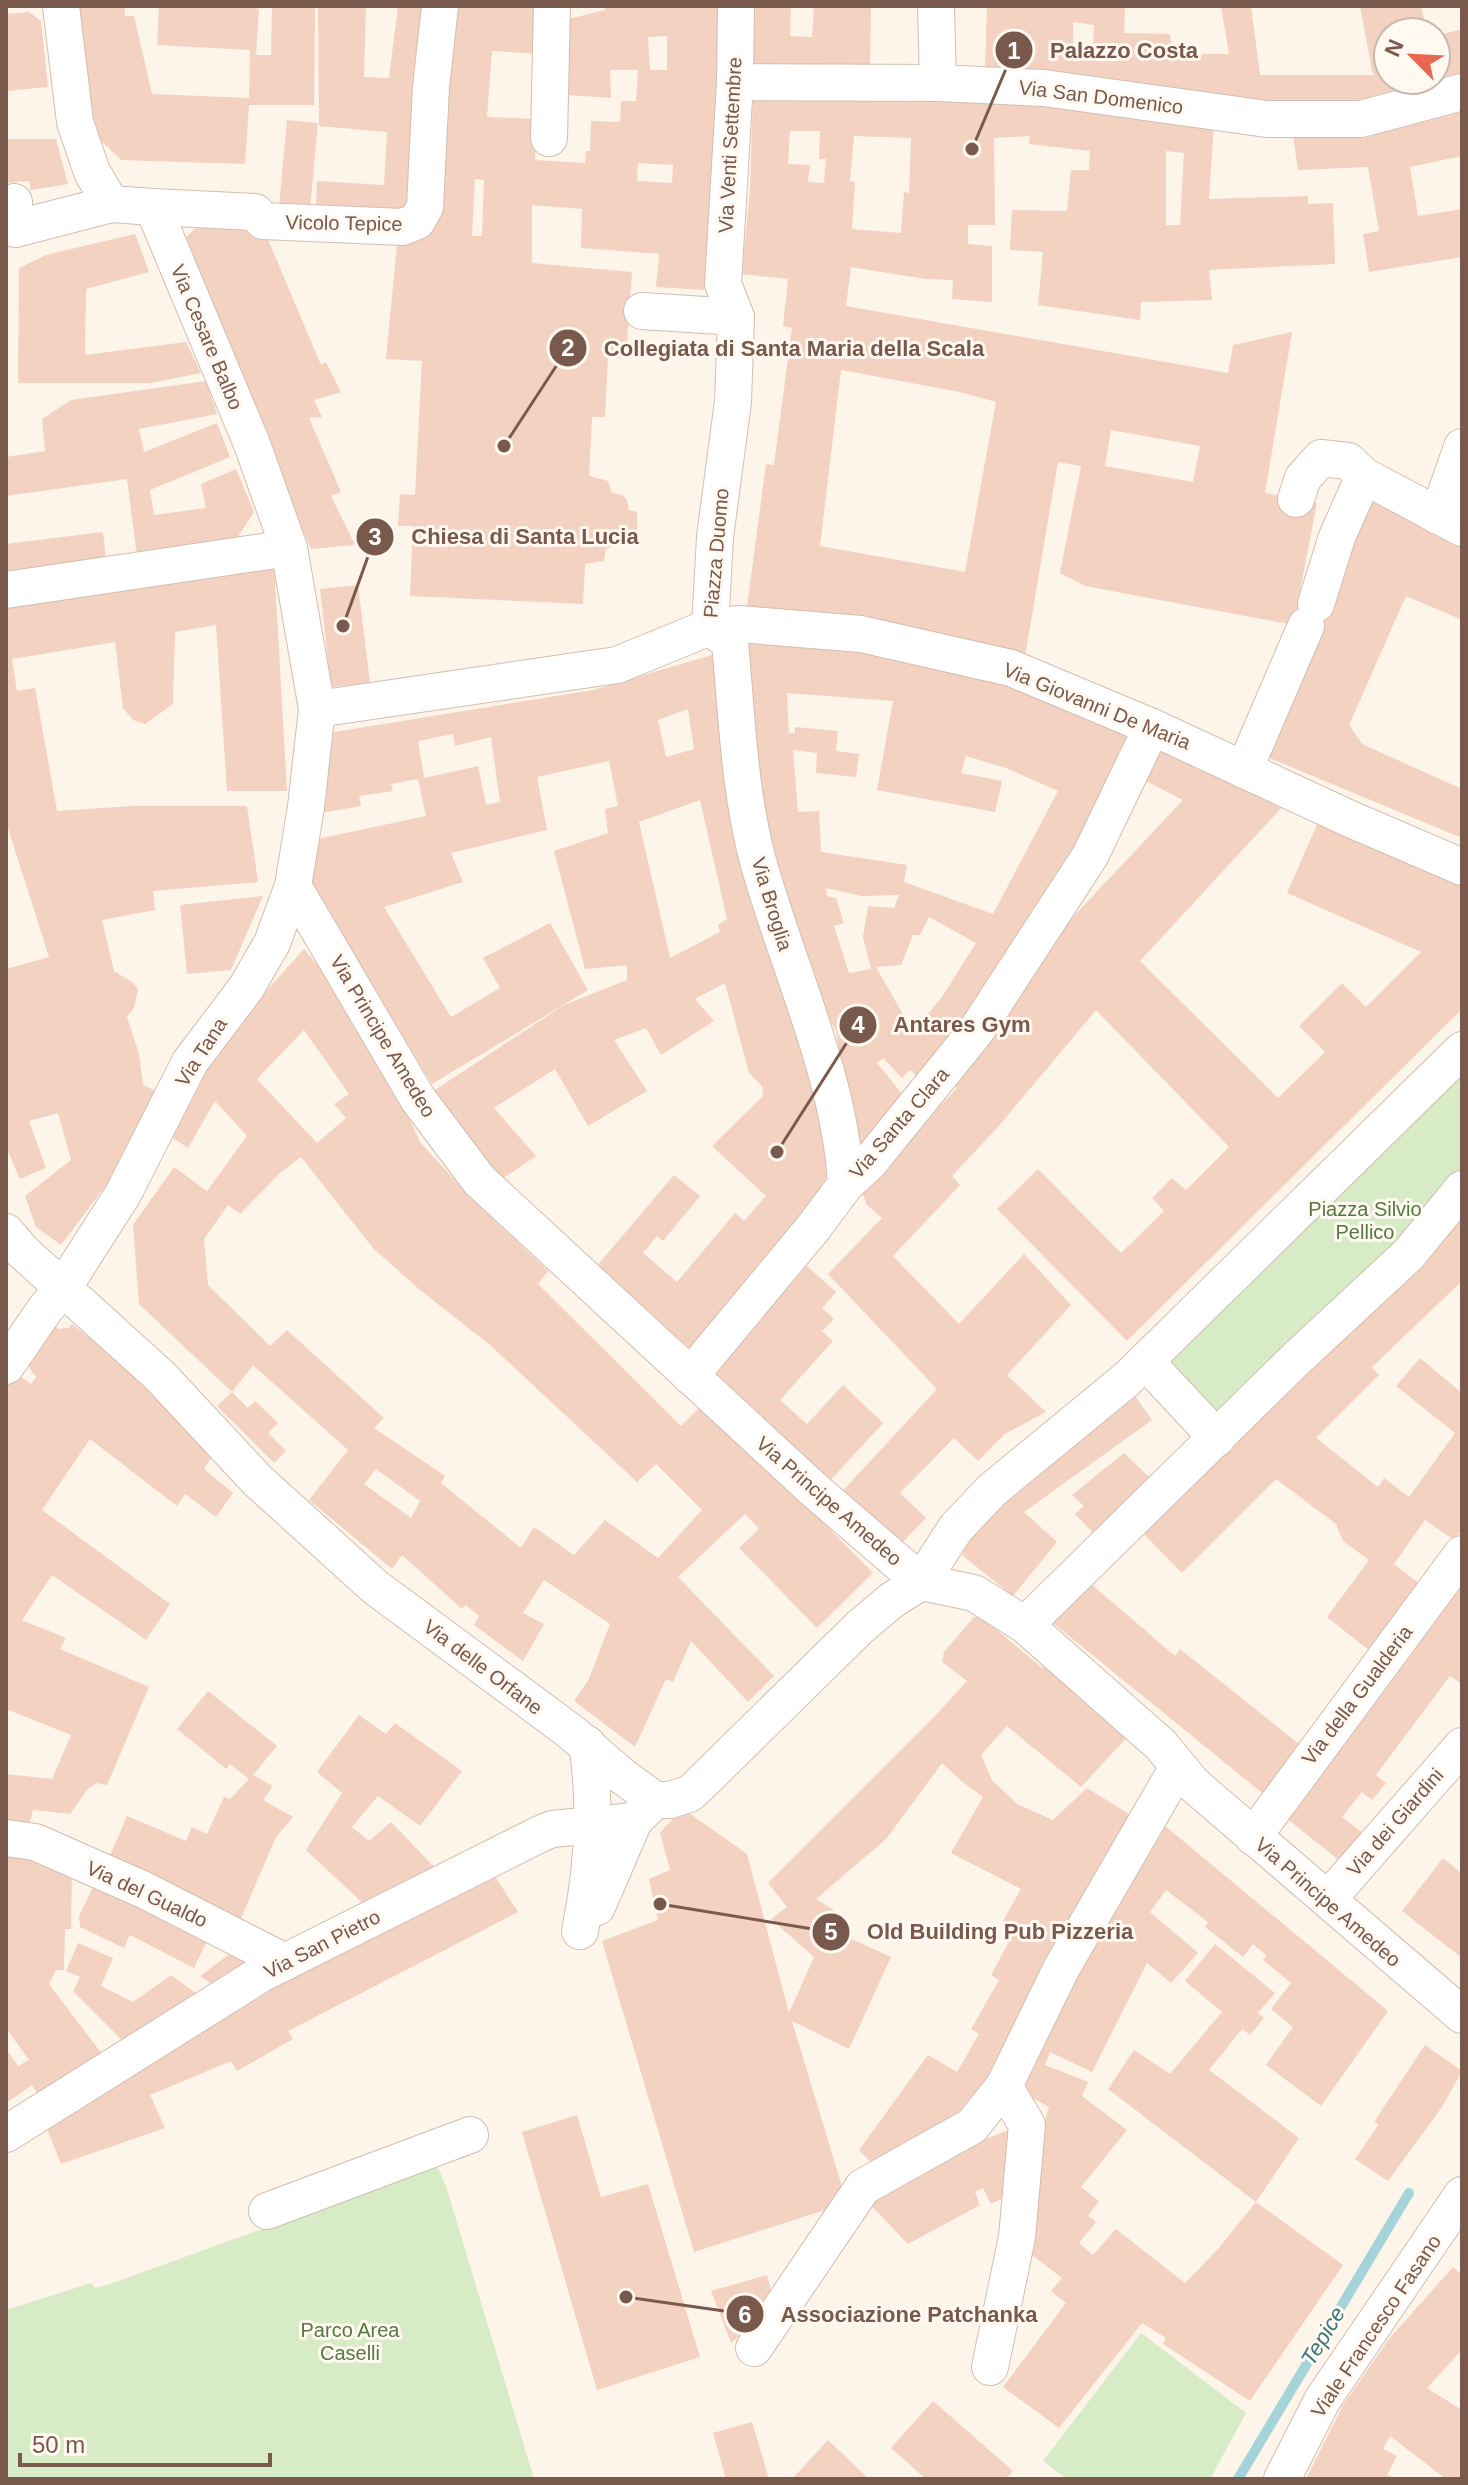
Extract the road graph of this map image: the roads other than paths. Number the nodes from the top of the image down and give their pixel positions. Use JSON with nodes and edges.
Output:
{"nodes":[{"id":1,"x":61,"y":6,"type":"edge"},
{"id":2,"x":440,"y":6,"type":"edge"},
{"id":3,"x":552,"y":6,"type":"edge"},
{"id":4,"x":736,"y":6,"type":"edge"},
{"id":5,"x":936,"y":6,"type":"edge"},
{"id":6,"x":735,"y":82,"type":"junction"},
{"id":7,"x":938,"y":83,"type":"junction"},
{"id":8,"x":1462,"y":92,"type":"edge"},
{"id":9,"x":549,"y":138,"type":"dead end"},
{"id":10,"x":14,"y":202,"type":"dead end"},
{"id":11,"x":111,"y":204,"type":"junction"},
{"id":12,"x":153,"y":207,"type":"junction"},
{"id":13,"x":723,"y":284,"type":"joint"},
{"id":14,"x":642,"y":311,"type":"dead end"},
{"id":15,"x":736,"y":317,"type":"junction"},
{"id":16,"x":1462,"y":447,"type":"edge"},
{"id":17,"x":1364,"y":476,"type":"junction"},
{"id":18,"x":1296,"y":499,"type":"dead end"},
{"id":19,"x":1450,"y":522,"type":"edge"},
{"id":20,"x":289,"y":548,"type":"junction"},
{"id":21,"x":6,"y":590,"type":"edge"},
{"id":22,"x":710,"y":627,"type":"junction"},
{"id":23,"x":317,"y":709,"type":"junction"},
{"id":24,"x":1152,"y":727,"type":"junction"},
{"id":25,"x":1244,"y":770,"type":"junction"},
{"id":26,"x":1462,"y":867,"type":"edge"},
{"id":27,"x":293,"y":886,"type":"junction"},
{"id":28,"x":1462,"y":1050,"type":"edge"},
{"id":29,"x":846,"y":1184,"type":"junction"},
{"id":30,"x":1462,"y":1189,"type":"edge"},
{"id":31,"x":6,"y":1232,"type":"edge"},
{"id":32,"x":54,"y":1298,"type":"junction"},
{"id":33,"x":6,"y":1318,"type":"edge"},
{"id":34,"x":1145,"y":1361,"type":"junction"},
{"id":35,"x":6,"y":1366,"type":"edge"},
{"id":36,"x":690,"y":1376,"type":"junction"},
{"id":37,"x":1217,"y":1438,"type":"junction"},
{"id":38,"x":1462,"y":1554,"type":"edge"},
{"id":39,"x":921,"y":1582,"type":"junction"},
{"id":40,"x":1025,"y":1625,"type":"junction"},
{"id":41,"x":587,"y":1744,"type":"junction"},
{"id":42,"x":1462,"y":1746,"type":"edge"},
{"id":43,"x":1178,"y":1767,"type":"junction"},
{"id":44,"x":644,"y":1810,"type":"junction"},
{"id":45,"x":593,"y":1826,"type":"junction"},
{"id":46,"x":1253,"y":1837,"type":"junction"},
{"id":47,"x":6,"y":1838,"type":"edge"},
{"id":48,"x":1328,"y":1899,"type":"junction"},
{"id":49,"x":285,"y":1962,"type":"junction"},
{"id":50,"x":1462,"y":2015,"type":"edge"},
{"id":51,"x":1004,"y":2086,"type":"junction"},
{"id":52,"x":6,"y":2134,"type":"edge"},
{"id":53,"x":470,"y":2135,"type":"dead end"},
{"id":54,"x":1458,"y":2206,"type":"edge"},
{"id":55,"x":267,"y":2211,"type":"dead end"},
{"id":56,"x":754,"y":2348,"type":"dead end"},
{"id":57,"x":990,"y":2367,"type":"dead end"},
{"id":58,"x":1282,"y":2479,"type":"edge"}],
"edges":[{"from":1,"to":11,"type":"street"},
{"from":2,"to":12,"type":"street","name":"Vicolo Tepice"},
{"from":3,"to":9,"type":"street"},
{"from":4,"to":6,"type":"street","name":"Via Venti Settembre"},
{"from":5,"to":7,"type":"street"},
{"from":6,"to":7,"type":"street","name":"Via San Domenico"},
{"from":6,"to":13,"type":"street","name":"Via Venti Settembre"},
{"from":7,"to":8,"type":"street","name":"Via San Domenico"},
{"from":10,"to":11,"type":"street"},
{"from":11,"to":12,"type":"street"},
{"from":12,"to":20,"type":"street","name":"Via Cesare Balbo"},
{"from":13,"to":15,"type":"street","name":"Piazza Duomo"},
{"from":14,"to":15,"type":"street"},
{"from":15,"to":22,"type":"street","name":"Piazza Duomo"},
{"from":16,"to":19,"type":"street"},
{"from":17,"to":18,"type":"street"},
{"from":17,"to":19,"type":"street"},
{"from":17,"to":25,"type":"street"},
{"from":20,"to":21,"type":"street"},
{"from":20,"to":23,"type":"street","name":"Via Cesare Balbo"},
{"from":22,"to":23,"type":"street","name":"Piazza Duomo"},
{"from":22,"to":24,"type":"street","name":"Via Giovanni De Maria"},
{"from":22,"to":29,"type":"street","name":"Via Broglia"},
{"from":23,"to":27,"type":"street","name":"Via Tana"},
{"from":24,"to":25,"type":"street","name":"Via Giovanni De Maria"},
{"from":24,"to":29,"type":"street","name":"Via Santa Clara"},
{"from":25,"to":26,"type":"street","name":"Via Giovanni De Maria"},
{"from":27,"to":32,"type":"street","name":"Via Tana"},
{"from":27,"to":36,"type":"street","name":"Via Principe Amedeo"},
{"from":28,"to":34,"type":"street"},
{"from":29,"to":36,"type":"street","name":"Via Santa Clara"},
{"from":30,"to":37,"type":"street"},
{"from":31,"to":32,"type":"street","name":"Via delle Orfane"},
{"from":32,"to":33,"type":"street"},
{"from":32,"to":35,"type":"street","name":"Via Tana"},
{"from":32,"to":41,"type":"street","name":"Via delle Orfane"},
{"from":34,"to":37,"type":"street"},
{"from":34,"to":39,"type":"street"},
{"from":36,"to":39,"type":"street","name":"Via Principe Amedeo"},
{"from":37,"to":40,"type":"street"},
{"from":38,"to":46,"type":"street","name":"Via della Gualderia"},
{"from":39,"to":40,"type":"street","name":"Via Principe Amedeo"},
{"from":39,"to":44,"type":"street"},
{"from":40,"to":43,"type":"street","name":"Via Principe Amedeo"},
{"from":41,"to":44,"type":"street","name":"Via delle Orfane"},
{"from":41,"to":45,"type":"street"},
{"from":42,"to":48,"type":"street","name":"Via dei Giardini"},
{"from":43,"to":46,"type":"street","name":"Via Principe Amedeo"},
{"from":43,"to":51,"type":"street"},
{"from":44,"to":45,"type":"street","name":"Via San Pietro"},
{"from":44,"to":45,"type":"street"},
{"from":45,"to":49,"type":"street","name":"Via San Pietro"},
{"from":46,"to":48,"type":"street","name":"Via Principe Amedeo"},
{"from":47,"to":49,"type":"street","name":"Via del Gualdo"},
{"from":48,"to":50,"type":"street","name":"Via Principe Amedeo"},
{"from":49,"to":52,"type":"street","name":"Via San Pietro"},
{"from":51,"to":56,"type":"street"},
{"from":51,"to":57,"type":"street"},
{"from":53,"to":55,"type":"street"},
{"from":54,"to":58,"type":"street","name":"Viale Francesco Fasano"}]}
